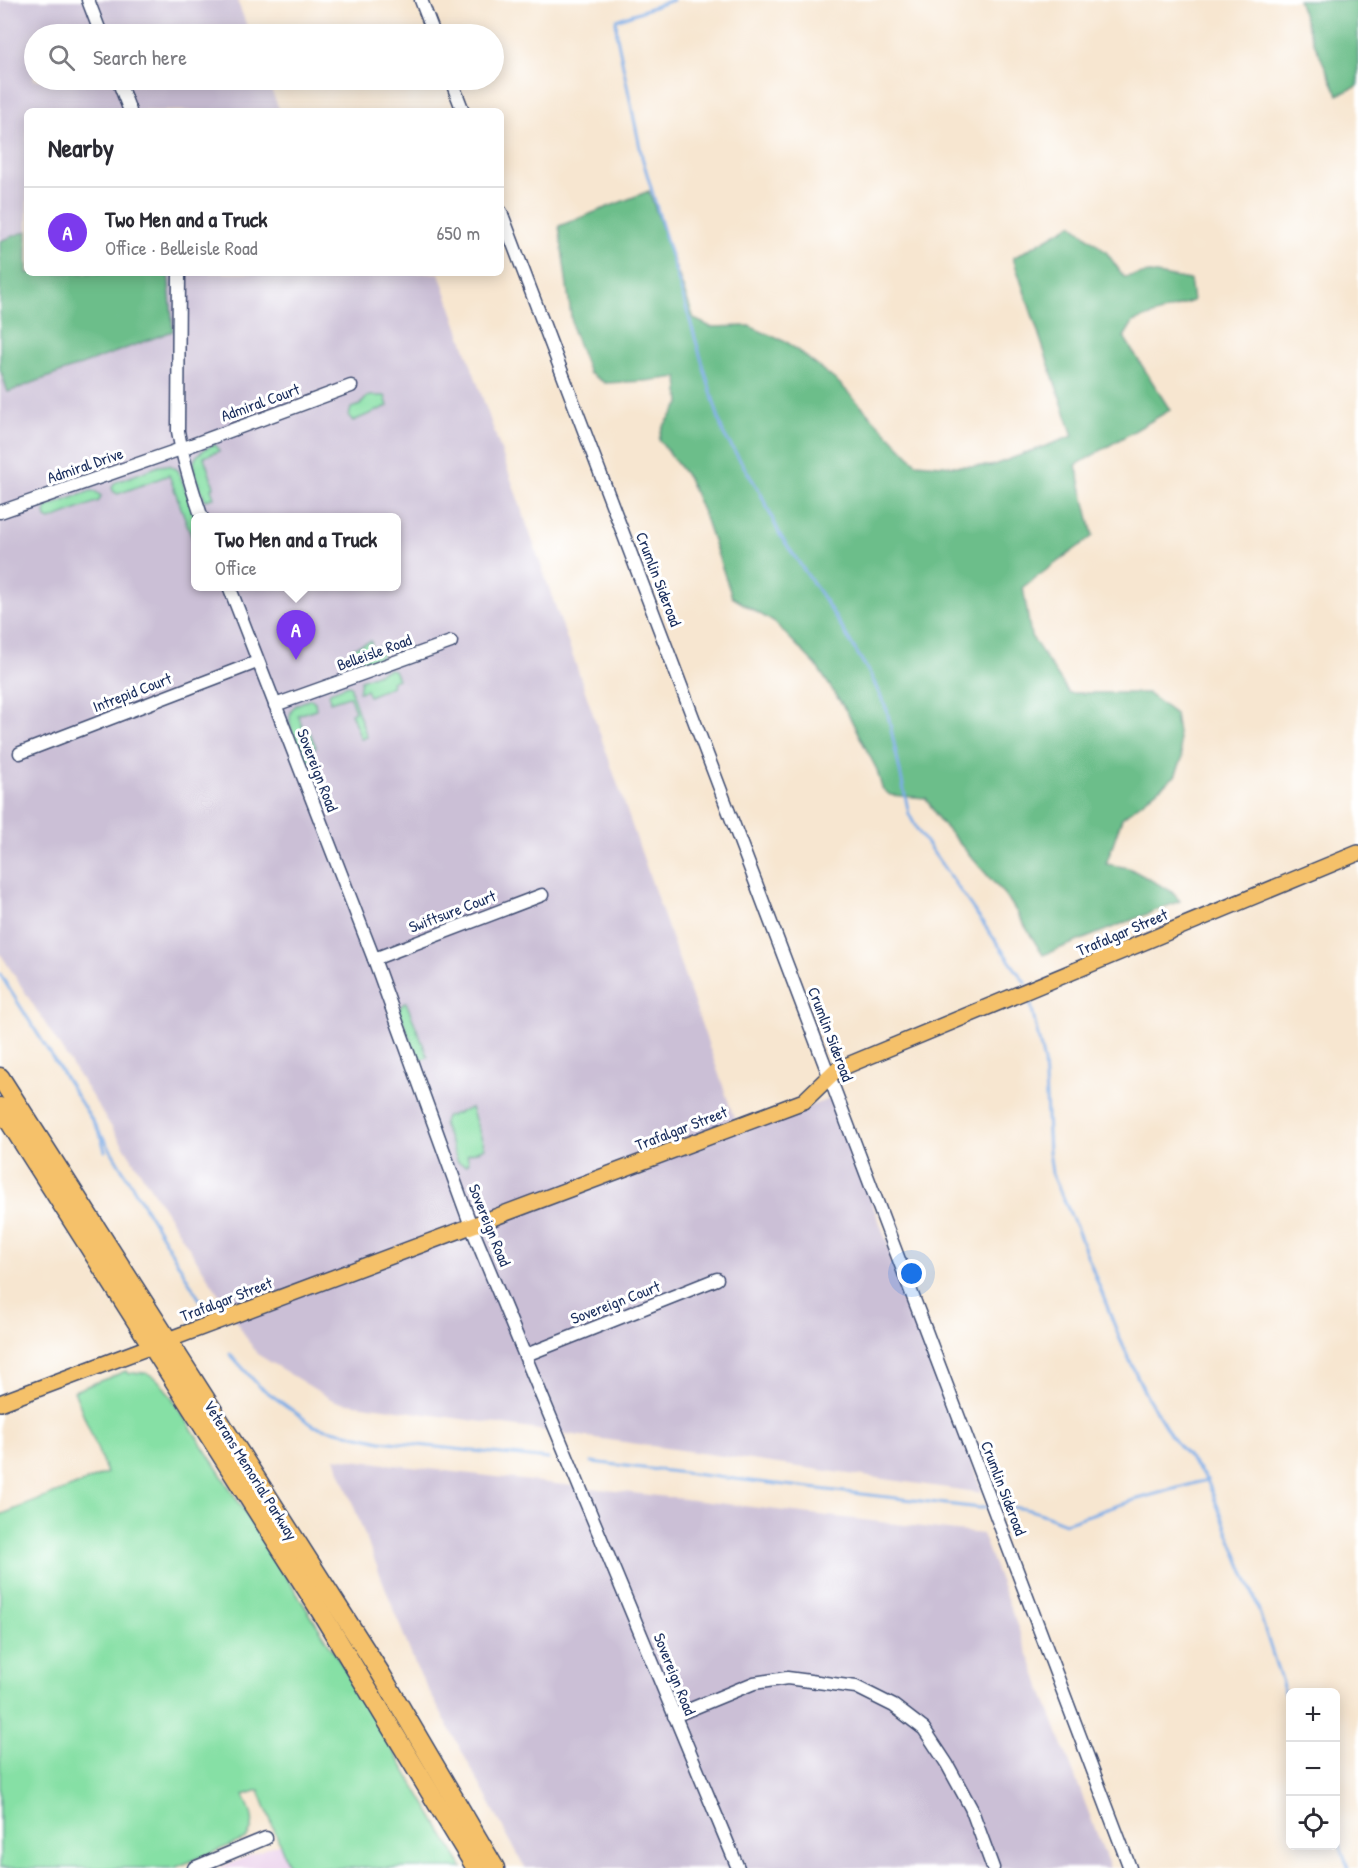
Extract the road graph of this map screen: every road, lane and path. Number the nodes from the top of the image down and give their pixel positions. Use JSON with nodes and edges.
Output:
{"nodes":[{"id":1,"x":88,"y":0,"type":"edge"},
{"id":2,"x":420,"y":0,"type":"edge"},
{"id":3,"x":97,"y":24,"type":"edge"},
{"id":4,"x":430,"y":24,"type":"edge"},
{"id":5,"x":122,"y":90,"type":"edge"},
{"id":6,"x":455,"y":90,"type":"edge"},
{"id":7,"x":129,"y":108,"type":"edge"},
{"id":8,"x":462,"y":108,"type":"edge"},
{"id":9,"x":504,"y":220,"type":"edge"},
{"id":10,"x":179,"y":276,"type":"edge"},
{"id":11,"x":351,"y":386,"type":"dead end"},
{"id":12,"x":181,"y":449,"type":"junction"},
{"id":13,"x":0,"y":512,"type":"edge"},
{"id":14,"x":200,"y":513,"type":"edge"},
{"id":15,"x":231,"y":591,"type":"edge"},
{"id":16,"x":451,"y":642,"type":"dead end"},
{"id":17,"x":257,"y":662,"type":"junction"},
{"id":18,"x":275,"y":705,"type":"junction"},
{"id":19,"x":20,"y":753,"type":"dead end"},
{"id":20,"x":1358,"y":853,"type":"edge"},
{"id":21,"x":542,"y":895,"type":"dead end"},
{"id":22,"x":375,"y":959,"type":"junction"},
{"id":23,"x":830,"y":1076,"type":"junction"},
{"id":24,"x":0,"y":1077,"type":"edge"},
{"id":25,"x":0,"y":1107,"type":"edge"},
{"id":26,"x":471,"y":1226,"type":"junction"},
{"id":27,"x":717,"y":1279,"type":"dead end"},
{"id":28,"x":168,"y":1340,"type":"junction"},
{"id":29,"x":151,"y":1347,"type":"junction"},
{"id":30,"x":526,"y":1355,"type":"junction"},
{"id":31,"x":0,"y":1403,"type":"edge"},
{"id":32,"x":674,"y":1716,"type":"junction"},
{"id":33,"x":266,"y":1838,"type":"dead end"},
{"id":34,"x":194,"y":1868,"type":"edge"},
{"id":35,"x":476,"y":1868,"type":"edge"},
{"id":36,"x":495,"y":1868,"type":"edge"},
{"id":37,"x":738,"y":1868,"type":"edge"},
{"id":38,"x":993,"y":1868,"type":"edge"},
{"id":39,"x":1130,"y":1868,"type":"edge"}],
"edges":[{"from":1,"to":3,"type":"street"},
{"from":2,"to":4,"type":"street"},
{"from":5,"to":7,"type":"street"},
{"from":6,"to":8,"type":"street"},
{"from":9,"to":23,"type":"street","name":"Crumlin Sideroad"},
{"from":10,"to":12,"type":"street"},
{"from":11,"to":12,"type":"street","name":"Admiral Court"},
{"from":12,"to":13,"type":"street","name":"Admiral Drive"},
{"from":12,"to":14,"type":"street"},
{"from":15,"to":17,"type":"street","name":"Sovereign Road"},
{"from":16,"to":18,"type":"street","name":"Belleisle Road"},
{"from":17,"to":18,"type":"street","name":"Sovereign Road"},
{"from":17,"to":19,"type":"street","name":"Intrepid Court"},
{"from":18,"to":22,"type":"street","name":"Sovereign Road"},
{"from":20,"to":23,"type":"main road","name":"Trafalgar Street"},
{"from":21,"to":22,"type":"street","name":"Swiftsure Court"},
{"from":22,"to":26,"type":"street","name":"Sovereign Road"},
{"from":23,"to":26,"type":"main road","name":"Trafalgar Street"},
{"from":23,"to":39,"type":"street","name":"Crumlin Sideroad"},
{"from":24,"to":28,"type":"highway","name":"Veterans Memorial Parkway"},
{"from":25,"to":29,"type":"highway","name":"Veterans Memorial Parkway"},
{"from":26,"to":28,"type":"main road","name":"Trafalgar Street"},
{"from":26,"to":30,"type":"street","name":"Sovereign Road"},
{"from":27,"to":30,"type":"street","name":"Sovereign Court"},
{"from":28,"to":29,"type":"main road","name":"Trafalgar Street"},
{"from":28,"to":36,"type":"highway","name":"Veterans Memorial Parkway"},
{"from":29,"to":31,"type":"main road","name":"Trafalgar Street"},
{"from":29,"to":35,"type":"highway","name":"Veterans Memorial Parkway"},
{"from":30,"to":32,"type":"street","name":"Sovereign Road"},
{"from":32,"to":37,"type":"street","name":"Sovereign Road"},
{"from":32,"to":38,"type":"street"},
{"from":33,"to":34,"type":"street"}]}
